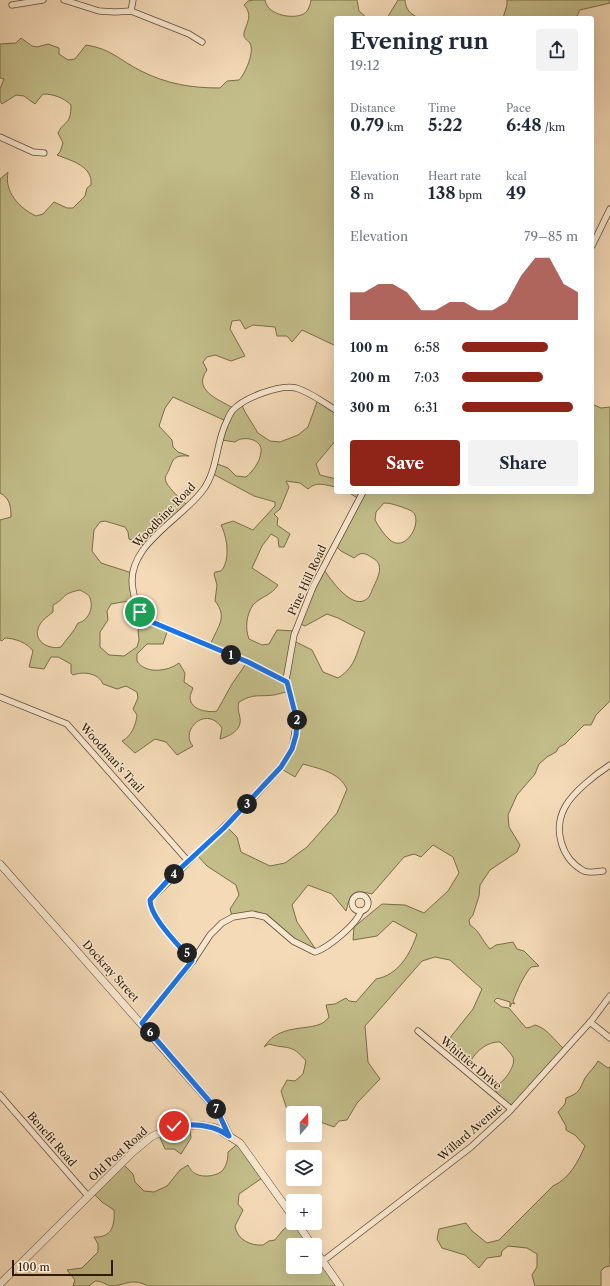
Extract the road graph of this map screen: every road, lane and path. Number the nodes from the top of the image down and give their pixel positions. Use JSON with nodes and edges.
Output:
{"nodes":[{"id":1,"x":43,"y":0,"type":"edge"},
{"id":2,"x":64,"y":0,"type":"edge"},
{"id":3,"x":133,"y":0,"type":"edge"},
{"id":4,"x":12,"y":5,"type":"dead end"},
{"id":5,"x":131,"y":11,"type":"junction"},
{"id":6,"x":202,"y":42,"type":"dead end"},
{"id":7,"x":0,"y":137,"type":"edge"},
{"id":8,"x":44,"y":153,"type":"dead end"},
{"id":9,"x":610,"y":209,"type":"edge"},
{"id":10,"x":594,"y":242,"type":"edge"},
{"id":11,"x":334,"y":409,"type":"edge"},
{"id":12,"x":362,"y":494,"type":"edge"},
{"id":13,"x":287,"y":682,"type":"junction"},
{"id":14,"x":0,"y":697,"type":"edge"},
{"id":15,"x":610,"y":765,"type":"edge"},
{"id":16,"x":188,"y":861,"type":"junction"},
{"id":17,"x":0,"y":864,"type":"edge"},
{"id":18,"x":603,"y":871,"type":"dead end"},
{"id":19,"x":361,"y":910,"type":"dead end"},
{"id":20,"x":192,"y":961,"type":"junction"},
{"id":21,"x":610,"y":996,"type":"edge"},
{"id":22,"x":590,"y":1022,"type":"junction"},
{"id":23,"x":142,"y":1023,"type":"junction"},
{"id":24,"x":418,"y":1032,"type":"dead end"},
{"id":25,"x":610,"y":1038,"type":"edge"},
{"id":26,"x":0,"y":1095,"type":"edge"},
{"id":27,"x":511,"y":1109,"type":"junction"},
{"id":28,"x":229,"y":1136,"type":"junction"},
{"id":29,"x":88,"y":1196,"type":"junction"},
{"id":30,"x":286,"y":1208,"type":"edge"},
{"id":31,"x":323,"y":1262,"type":"joint"},
{"id":32,"x":0,"y":1284,"type":"edge"},
{"id":33,"x":340,"y":1286,"type":"edge"}],
"edges":[{"from":1,"to":4,"type":"street"},
{"from":2,"to":5,"type":"street"},
{"from":3,"to":5,"type":"street"},
{"from":5,"to":6,"type":"street"},
{"from":7,"to":8,"type":"street"},
{"from":9,"to":10,"type":"street"},
{"from":11,"to":13,"type":"street","name":"Woodbine Road"},
{"from":12,"to":13,"type":"street","name":"Pine Hill Road"},
{"from":13,"to":16,"type":"street","name":"Pine Hill Road"},
{"from":14,"to":16,"type":"street","name":"Woodman's Trail"},
{"from":15,"to":18,"type":"street"},
{"from":16,"to":20,"type":"street","name":"Pine Hill Road"},
{"from":17,"to":23,"type":"street","name":"Dockray Street"},
{"from":19,"to":20,"type":"street"},
{"from":20,"to":23,"type":"street"},
{"from":21,"to":22,"type":"street","name":"Willard Avenue"},
{"from":22,"to":25,"type":"street"},
{"from":22,"to":27,"type":"street","name":"Willard Avenue"},
{"from":23,"to":28,"type":"street","name":"Dockray Street"},
{"from":24,"to":27,"type":"street","name":"Whittier Drive"},
{"from":26,"to":29,"type":"street","name":"Benefit Road"},
{"from":27,"to":31,"type":"street","name":"Willard Avenue"},
{"from":28,"to":29,"type":"street","name":"Old Post Road"},
{"from":28,"to":30,"type":"street","name":"Old Post Road"},
{"from":29,"to":32,"type":"street","name":"Old Post Road"},
{"from":31,"to":33,"type":"street"}]}
